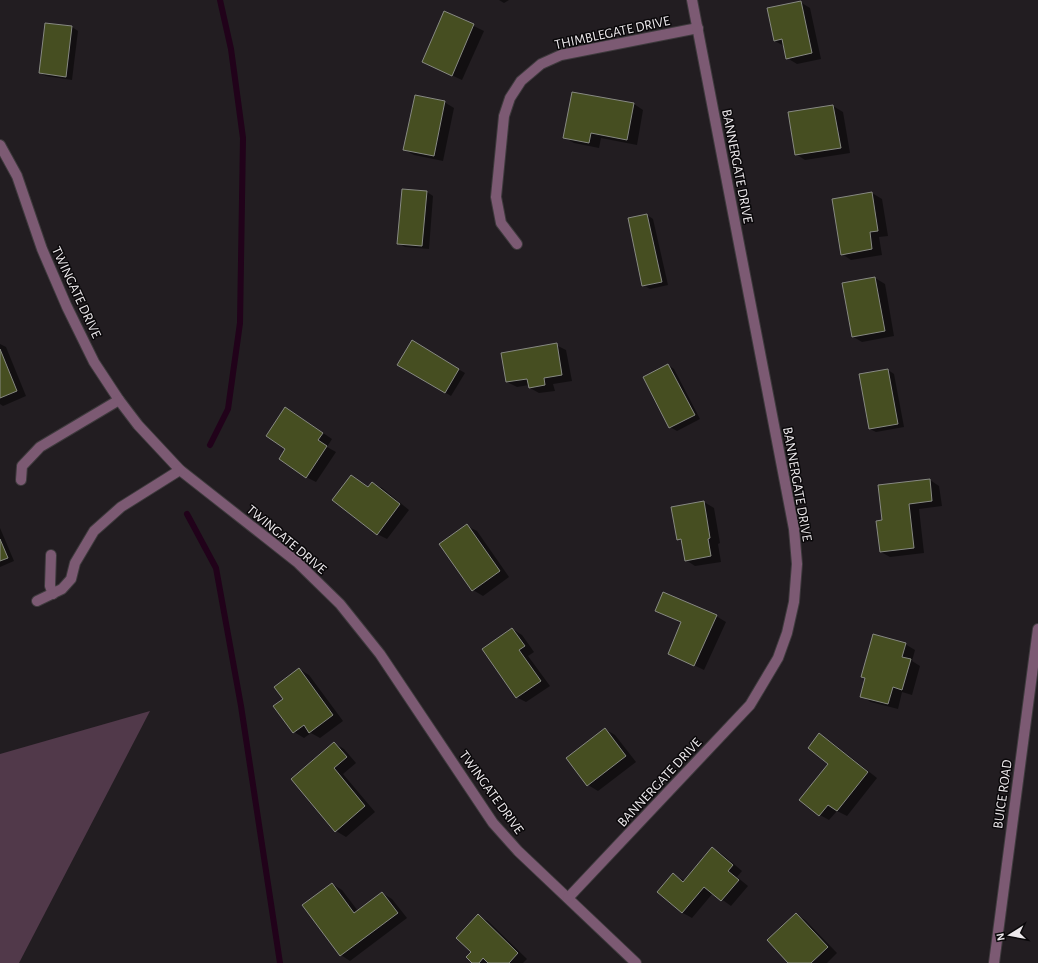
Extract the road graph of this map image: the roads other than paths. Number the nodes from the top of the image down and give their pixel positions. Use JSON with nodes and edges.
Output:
{"nodes":[{"id":1,"x":692,"y":0,"type":"edge"},
{"id":2,"x":698,"y":28,"type":"junction"},
{"id":3,"x":0,"y":145,"type":"edge"},
{"id":4,"x":517,"y":244,"type":"dead end"},
{"id":5,"x":119,"y":400,"type":"junction"},
{"id":6,"x":180,"y":470,"type":"junction"},
{"id":7,"x":21,"y":480,"type":"dead end"},
{"id":8,"x":51,"y":555,"type":"dead end"},
{"id":9,"x":53,"y":594,"type":"junction"},
{"id":10,"x":37,"y":601,"type":"dead end"},
{"id":11,"x":1038,"y":628,"type":"edge"},
{"id":12,"x":568,"y":898,"type":"junction"},
{"id":13,"x":636,"y":963,"type":"edge"},
{"id":14,"x":994,"y":963,"type":"edge"}],
"edges":[{"from":1,"to":2,"type":"street","name":"BANNERGATE DRIVE"},
{"from":2,"to":4,"type":"street","name":"THIMBLEGATE DRIVE"},
{"from":2,"to":12,"type":"street","name":"BANNERGATE DRIVE"},
{"from":3,"to":5,"type":"street","name":"TWINGATE DRIVE"},
{"from":5,"to":6,"type":"street","name":"TWINGATE DRIVE"},
{"from":5,"to":7,"type":"street"},
{"from":6,"to":9,"type":"street"},
{"from":6,"to":12,"type":"street","name":"TWINGATE DRIVE"},
{"from":8,"to":9,"type":"street"},
{"from":9,"to":10,"type":"street"},
{"from":11,"to":14,"type":"street","name":"BUICE ROAD"},
{"from":12,"to":13,"type":"street","name":"TWINGATE DRIVE"}]}
